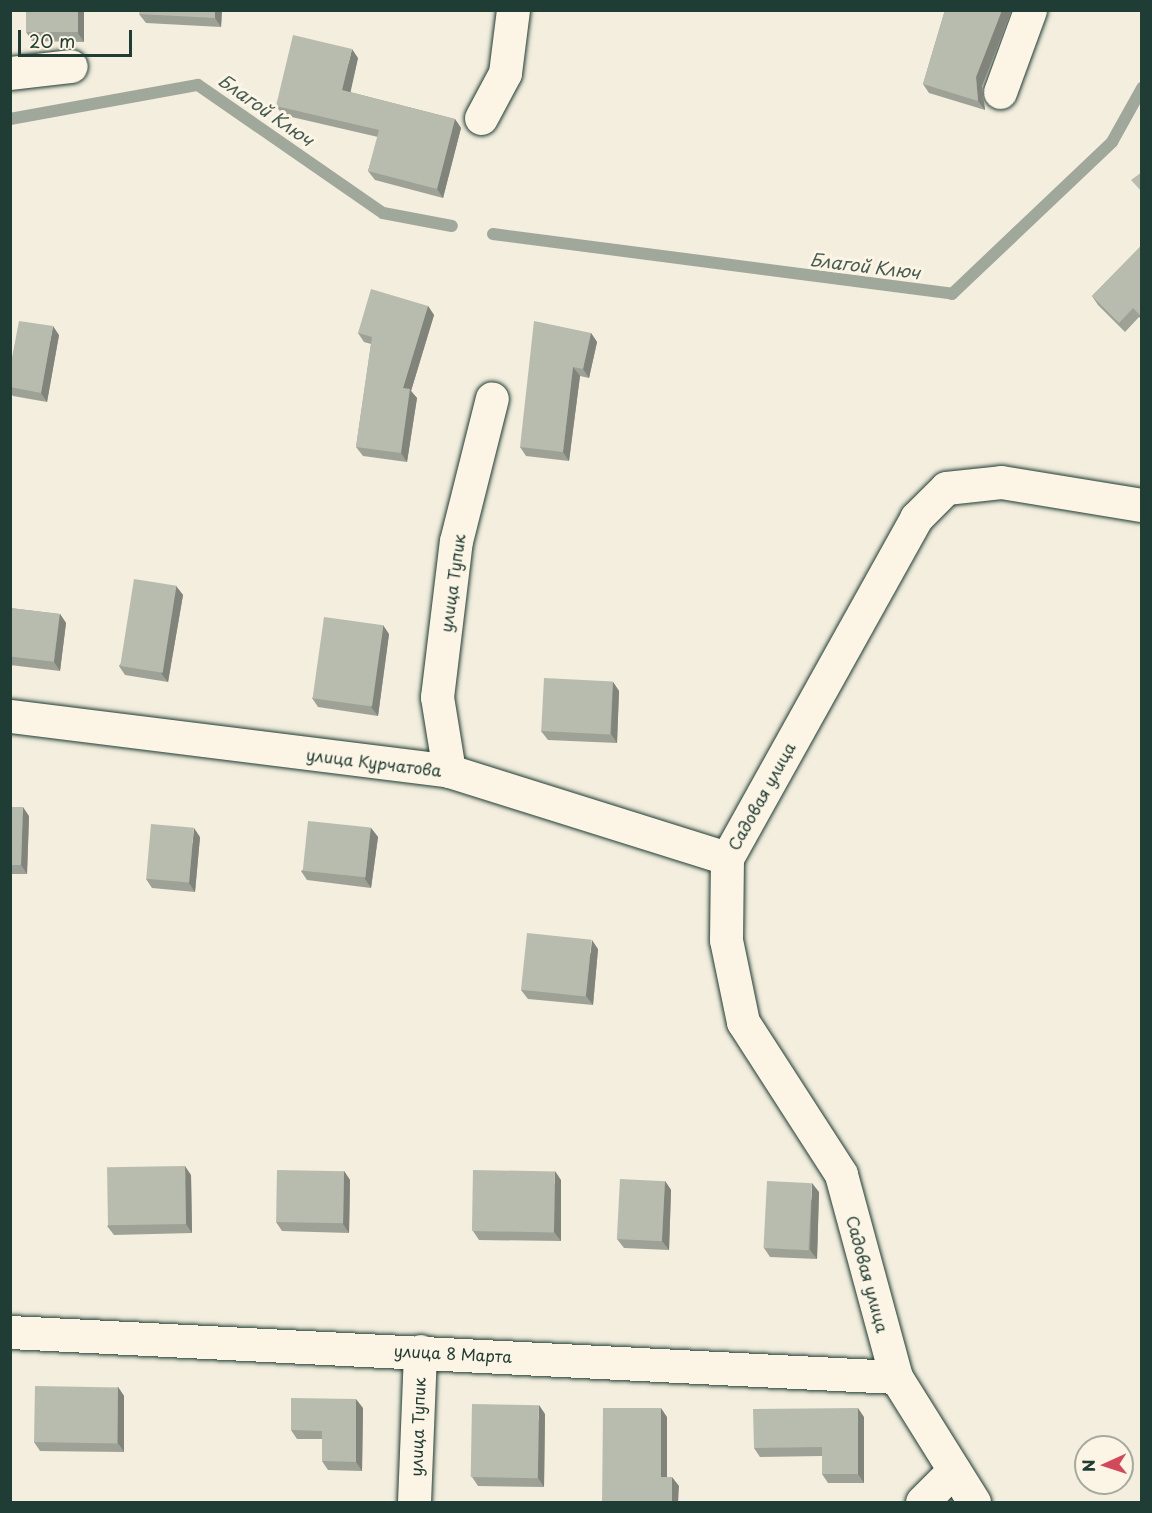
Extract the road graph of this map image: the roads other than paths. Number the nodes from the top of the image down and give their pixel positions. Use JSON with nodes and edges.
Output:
{"nodes":[{"id":1,"x":513,"y":10,"type":"edge"},
{"id":2,"x":1030,"y":10,"type":"edge"},
{"id":3,"x":71,"y":66,"type":"dead end"},
{"id":4,"x":10,"y":73,"type":"edge"},
{"id":5,"x":1000,"y":92,"type":"dead end"},
{"id":6,"x":481,"y":118,"type":"dead end"},
{"id":7,"x":492,"y":398,"type":"dead end"},
{"id":8,"x":1142,"y":505,"type":"edge"},
{"id":9,"x":10,"y":716,"type":"edge"},
{"id":10,"x":449,"y":771,"type":"junction"},
{"id":11,"x":727,"y":858,"type":"junction"},
{"id":12,"x":10,"y":1332,"type":"edge"},
{"id":13,"x":420,"y":1351,"type":"junction"},
{"id":14,"x":896,"y":1377,"type":"junction"},
{"id":15,"x":954,"y":1470,"type":"junction"},
{"id":16,"x":414,"y":1503,"type":"edge"},
{"id":17,"x":922,"y":1503,"type":"edge"},
{"id":18,"x":974,"y":1503,"type":"edge"}],
"edges":[{"from":1,"to":6,"type":"street"},
{"from":2,"to":5,"type":"street"},
{"from":3,"to":4,"type":"street"},
{"from":7,"to":10,"type":"street","name":"улица Тупик"},
{"from":8,"to":11,"type":"street","name":"Садовая улица"},
{"from":9,"to":10,"type":"street","name":"улица Курчатова"},
{"from":10,"to":11,"type":"street","name":"улица Курчатова"},
{"from":11,"to":14,"type":"street","name":"Садовая улица"},
{"from":12,"to":13,"type":"street","name":"улица 8 Марта"},
{"from":13,"to":14,"type":"street","name":"улица 8 Марта"},
{"from":13,"to":16,"type":"street","name":"улица Тупик"},
{"from":14,"to":15,"type":"street","name":"Садовая улица"},
{"from":15,"to":17,"type":"street"},
{"from":15,"to":18,"type":"street","name":"Садовая улица"}]}
